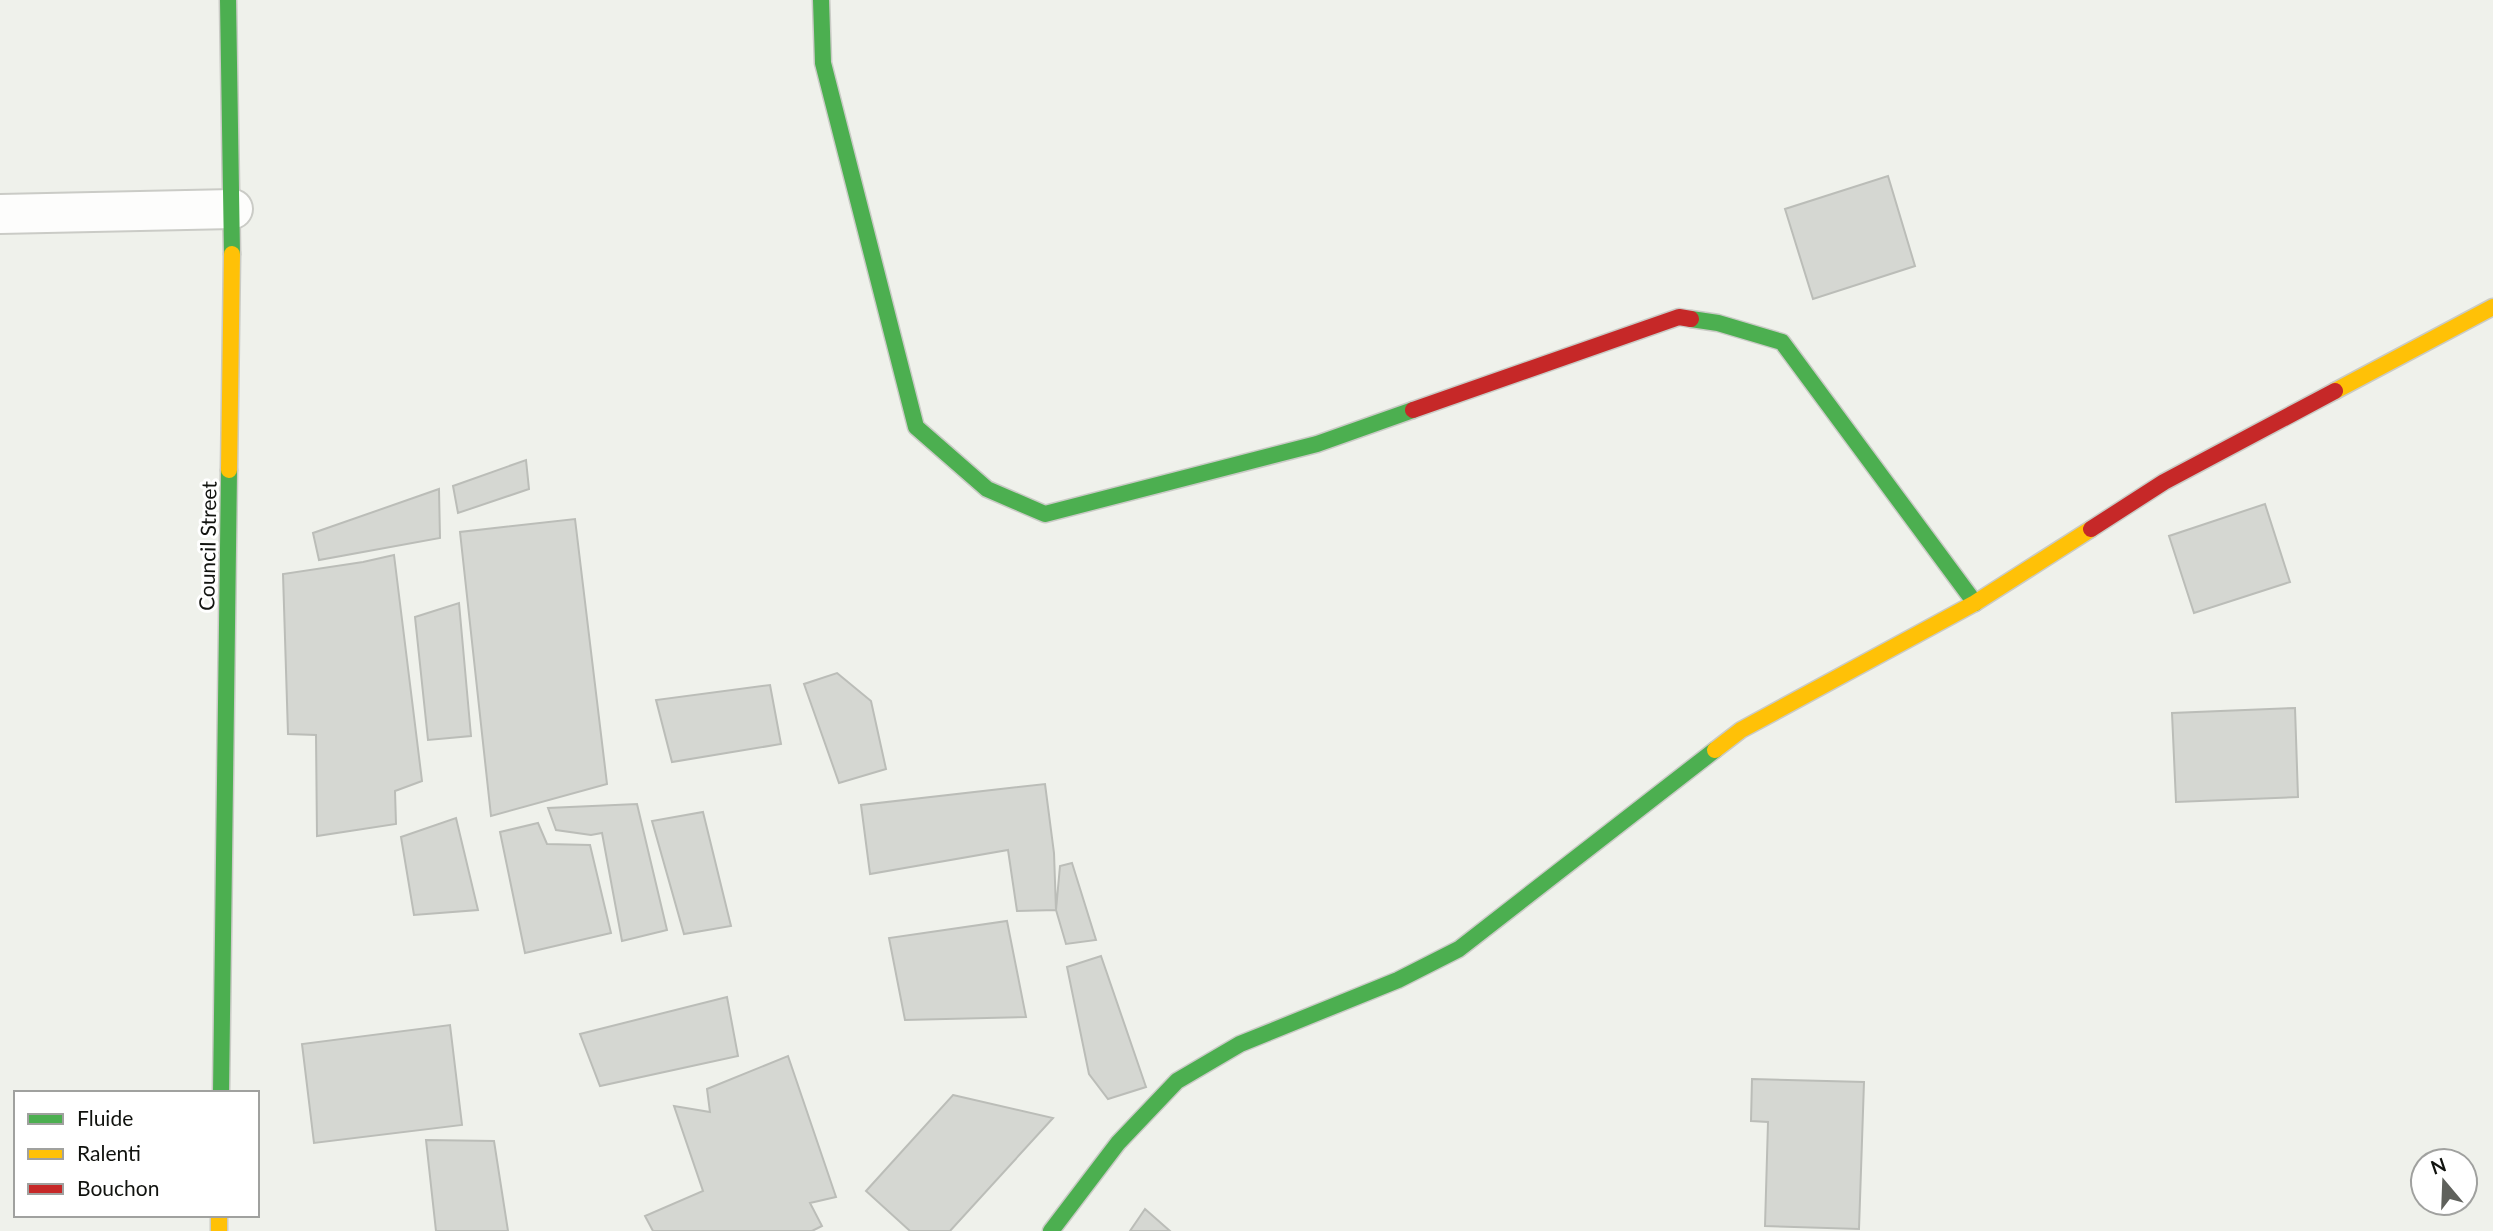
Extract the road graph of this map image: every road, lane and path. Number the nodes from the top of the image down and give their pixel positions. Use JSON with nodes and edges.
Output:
{"nodes":[{"id":1,"x":228,"y":0,"type":"edge"},
{"id":2,"x":821,"y":0,"type":"edge"},
{"id":3,"x":233,"y":209,"type":"junction"},
{"id":4,"x":0,"y":214,"type":"edge"},
{"id":5,"x":2493,"y":307,"type":"edge"},
{"id":6,"x":1975,"y":603,"type":"junction"},
{"id":7,"x":221,"y":1091,"type":"edge"},
{"id":8,"x":1051,"y":1231,"type":"edge"}],
"edges":[{"from":1,"to":3,"type":"street","name":"Council Street"},
{"from":2,"to":6,"type":"street"},
{"from":3,"to":4,"type":"street"},
{"from":3,"to":7,"type":"street","name":"Council Street"},
{"from":5,"to":6,"type":"street"},
{"from":6,"to":8,"type":"street"}]}
